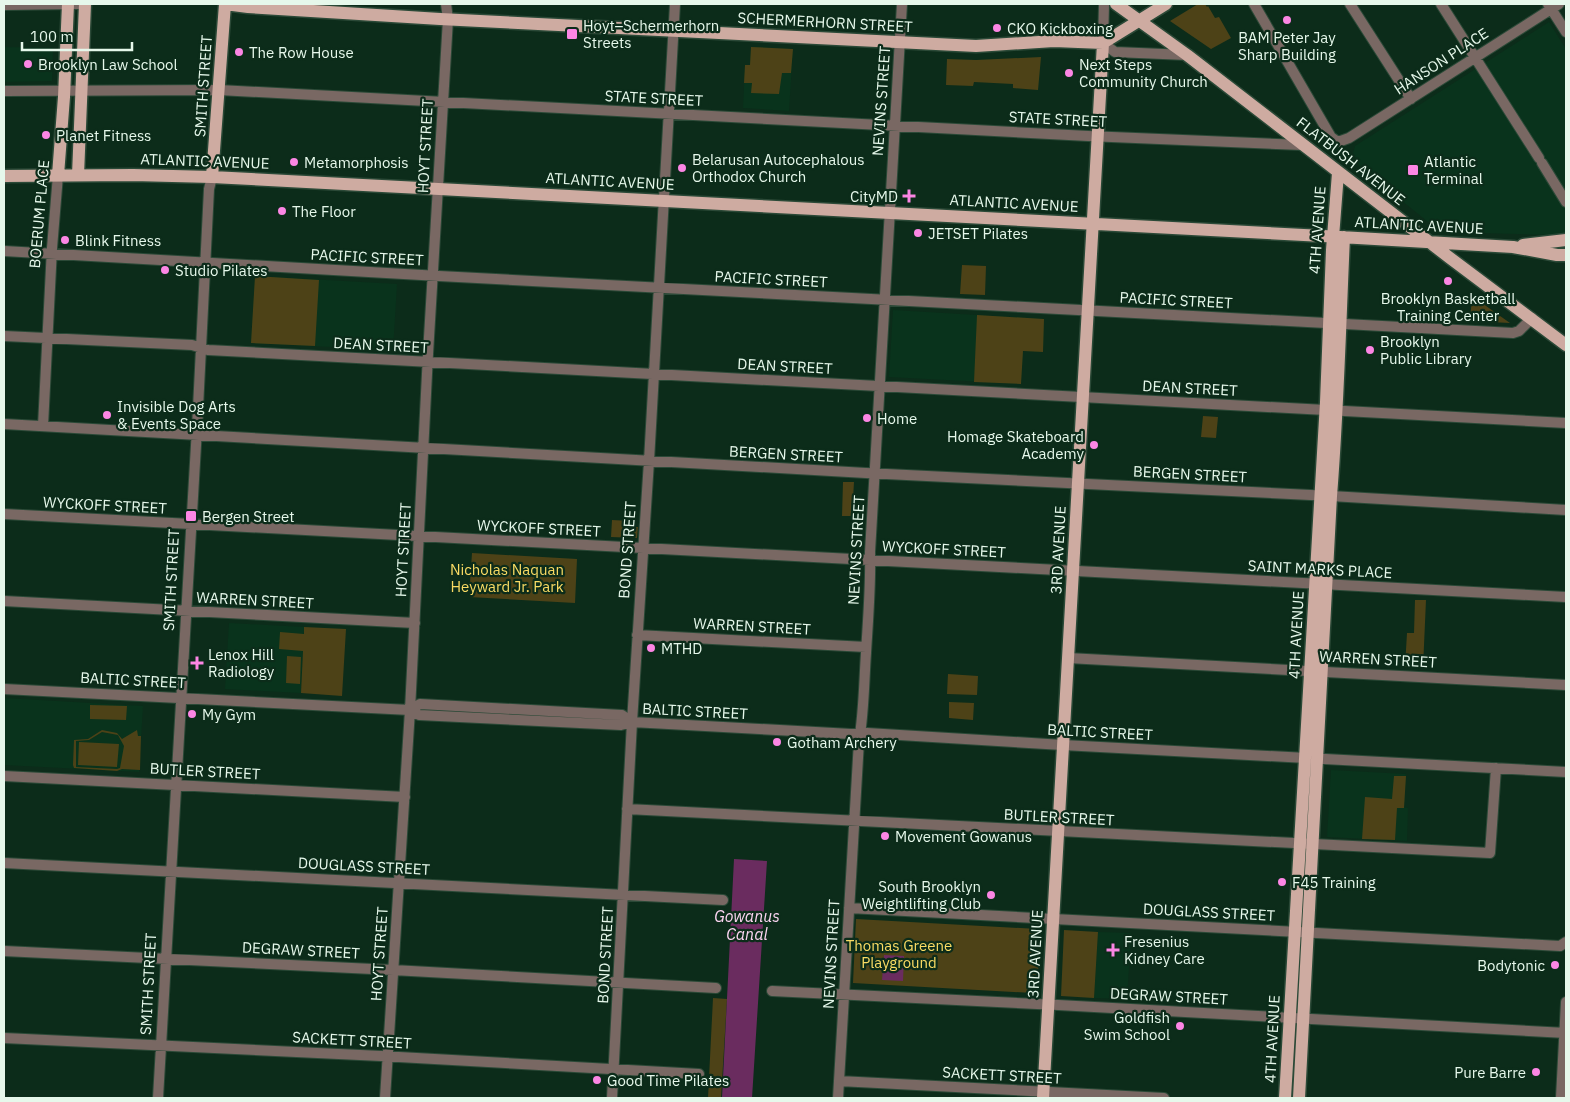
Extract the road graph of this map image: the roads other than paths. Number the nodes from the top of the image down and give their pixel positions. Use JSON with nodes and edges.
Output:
{"nodes":[{"id":1,"x":68,"y":4,"type":"edge"},
{"id":2,"x":78,"y":4,"type":"edge"},
{"id":3,"x":85,"y":4,"type":"edge"},
{"id":4,"x":217,"y":4,"type":"edge"},
{"id":5,"x":225,"y":4,"type":"edge"},
{"id":6,"x":446,"y":4,"type":"edge"},
{"id":7,"x":675,"y":4,"type":"edge"},
{"id":8,"x":902,"y":4,"type":"edge"},
{"id":9,"x":1104,"y":4,"type":"edge"},
{"id":10,"x":1116,"y":4,"type":"edge"},
{"id":11,"x":1163,"y":4,"type":"edge"},
{"id":12,"x":1254,"y":4,"type":"edge"},
{"id":13,"x":1350,"y":4,"type":"edge"},
{"id":14,"x":1441,"y":4,"type":"edge"},
{"id":15,"x":4,"y":5,"type":"edge"},
{"id":16,"x":1553,"y":5,"type":"edge"},
{"id":17,"x":448,"y":19,"type":"junction"},
{"id":18,"x":1139,"y":21,"type":"junction"},
{"id":19,"x":674,"y":30,"type":"junction"},
{"id":20,"x":1566,"y":32,"type":"edge"},
{"id":21,"x":900,"y":42,"type":"junction"},
{"id":22,"x":1103,"y":43,"type":"junction"},
{"id":23,"x":1187,"y":55,"type":"junction"},
{"id":24,"x":1476,"y":57,"type":"junction"},
{"id":25,"x":65,"y":90,"type":"junction"},
{"id":26,"x":82,"y":90,"type":"junction"},
{"id":27,"x":219,"y":90,"type":"junction"},
{"id":28,"x":4,"y":91,"type":"edge"},
{"id":29,"x":1410,"y":99,"type":"junction"},
{"id":30,"x":443,"y":102,"type":"junction"},
{"id":31,"x":668,"y":114,"type":"junction"},
{"id":32,"x":894,"y":126,"type":"junction"},
{"id":33,"x":1098,"y":137,"type":"junction"},
{"id":34,"x":1302,"y":145,"type":"junction"},
{"id":35,"x":1338,"y":173,"type":"junction"},
{"id":36,"x":58,"y":175,"type":"junction"},
{"id":37,"x":78,"y":175,"type":"junction"},
{"id":38,"x":4,"y":176,"type":"edge"},
{"id":39,"x":212,"y":177,"type":"junction"},
{"id":40,"x":438,"y":188,"type":"junction"},
{"id":41,"x":664,"y":200,"type":"junction"},
{"id":42,"x":1566,"y":202,"type":"edge"},
{"id":43,"x":889,"y":213,"type":"junction"},
{"id":44,"x":1093,"y":224,"type":"junction"},
{"id":45,"x":1339,"y":237,"type":"junction"},
{"id":46,"x":1566,"y":240,"type":"edge"},
{"id":47,"x":1429,"y":242,"type":"junction"},
{"id":48,"x":1513,"y":247,"type":"junction"},
{"id":49,"x":4,"y":251,"type":"edge"},
{"id":50,"x":51,"y":254,"type":"junction"},
{"id":51,"x":1566,"y":255,"type":"edge"},
{"id":52,"x":206,"y":263,"type":"junction"},
{"id":53,"x":433,"y":275,"type":"junction"},
{"id":54,"x":658,"y":288,"type":"junction"},
{"id":55,"x":884,"y":300,"type":"junction"},
{"id":56,"x":1088,"y":310,"type":"junction"},
{"id":57,"x":1532,"y":318,"type":"junction"},
{"id":58,"x":1335,"y":323,"type":"junction"},
{"id":59,"x":4,"y":336,"type":"edge"},
{"id":60,"x":46,"y":338,"type":"junction"},
{"id":61,"x":1566,"y":345,"type":"edge"},
{"id":62,"x":201,"y":348,"type":"junction"},
{"id":63,"x":428,"y":362,"type":"junction"},
{"id":64,"x":654,"y":374,"type":"junction"},
{"id":65,"x":879,"y":386,"type":"junction"},
{"id":66,"x":1083,"y":398,"type":"junction"},
{"id":67,"x":1332,"y":411,"type":"junction"},
{"id":68,"x":4,"y":424,"type":"edge"},
{"id":69,"x":1566,"y":424,"type":"edge"},
{"id":70,"x":42,"y":426,"type":"junction"},
{"id":71,"x":197,"y":436,"type":"junction"},
{"id":72,"x":424,"y":449,"type":"junction"},
{"id":73,"x":649,"y":461,"type":"junction"},
{"id":74,"x":874,"y":474,"type":"junction"},
{"id":75,"x":1078,"y":484,"type":"junction"},
{"id":76,"x":1325,"y":496,"type":"junction"},
{"id":77,"x":1566,"y":510,"type":"edge"},
{"id":78,"x":4,"y":514,"type":"edge"},
{"id":79,"x":191,"y":524,"type":"junction"},
{"id":80,"x":419,"y":537,"type":"junction"},
{"id":81,"x":642,"y":549,"type":"junction"},
{"id":82,"x":870,"y":560,"type":"junction"},
{"id":83,"x":1073,"y":571,"type":"junction"},
{"id":84,"x":1321,"y":584,"type":"junction"},
{"id":85,"x":1566,"y":598,"type":"edge"},
{"id":86,"x":4,"y":601,"type":"edge"},
{"id":87,"x":186,"y":611,"type":"junction"},
{"id":88,"x":415,"y":623,"type":"junction"},
{"id":89,"x":637,"y":635,"type":"junction"},
{"id":90,"x":866,"y":647,"type":"junction"},
{"id":91,"x":1068,"y":658,"type":"junction"},
{"id":92,"x":1316,"y":671,"type":"junction"},
{"id":93,"x":1566,"y":685,"type":"edge"},
{"id":94,"x":4,"y":689,"type":"edge"},
{"id":95,"x":181,"y":698,"type":"junction"},
{"id":96,"x":410,"y":710,"type":"junction"},
{"id":97,"x":632,"y":722,"type":"junction"},
{"id":98,"x":860,"y":734,"type":"junction"},
{"id":99,"x":1063,"y":745,"type":"junction"},
{"id":100,"x":1311,"y":759,"type":"junction"},
{"id":101,"x":1496,"y":768,"type":"junction"},
{"id":102,"x":1566,"y":772,"type":"edge"},
{"id":103,"x":4,"y":776,"type":"edge"},
{"id":104,"x":176,"y":785,"type":"junction"},
{"id":105,"x":405,"y":797,"type":"junction"},
{"id":106,"x":627,"y":808,"type":"junction"},
{"id":107,"x":854,"y":821,"type":"junction"},
{"id":108,"x":1058,"y":832,"type":"junction"},
{"id":109,"x":1306,"y":845,"type":"junction"},
{"id":110,"x":4,"y":862,"type":"edge"},
{"id":111,"x":171,"y":872,"type":"junction"},
{"id":112,"x":399,"y":883,"type":"junction"},
{"id":113,"x":623,"y":895,"type":"junction"},
{"id":114,"x":723,"y":900,"type":"dead end"},
{"id":115,"x":849,"y":908,"type":"junction"},
{"id":116,"x":1053,"y":918,"type":"junction"},
{"id":117,"x":1301,"y":931,"type":"junction"},
{"id":118,"x":1566,"y":942,"type":"edge"},
{"id":119,"x":4,"y":951,"type":"edge"},
{"id":120,"x":166,"y":958,"type":"junction"},
{"id":121,"x":393,"y":970,"type":"junction"},
{"id":122,"x":619,"y":982,"type":"junction"},
{"id":123,"x":716,"y":988,"type":"dead end"},
{"id":124,"x":772,"y":991,"type":"dead end"},
{"id":125,"x":844,"y":995,"type":"junction"},
{"id":126,"x":1566,"y":1002,"type":"edge"},
{"id":127,"x":1048,"y":1004,"type":"junction"},
{"id":128,"x":1296,"y":1018,"type":"junction"},
{"id":129,"x":1565,"y":1033,"type":"edge"},
{"id":130,"x":4,"y":1038,"type":"edge"},
{"id":131,"x":161,"y":1045,"type":"junction"},
{"id":132,"x":388,"y":1056,"type":"junction"},
{"id":133,"x":614,"y":1070,"type":"junction"},
{"id":134,"x":699,"y":1074,"type":"dead end"},
{"id":135,"x":839,"y":1081,"type":"junction"},
{"id":136,"x":1043,"y":1095,"type":"edge"},
{"id":137,"x":158,"y":1098,"type":"edge"},
{"id":138,"x":385,"y":1098,"type":"edge"},
{"id":139,"x":612,"y":1098,"type":"edge"},
{"id":140,"x":838,"y":1098,"type":"edge"},
{"id":141,"x":1164,"y":1098,"type":"edge"},
{"id":142,"x":1285,"y":1098,"type":"edge"},
{"id":143,"x":1299,"y":1098,"type":"edge"},
{"id":144,"x":1561,"y":1098,"type":"edge"}],
"edges":[{"from":1,"to":2,"type":"street"},
{"from":1,"to":15,"type":"street"},
{"from":1,"to":25,"type":"main road","name":"BOERUM PLACE"},
{"from":3,"to":26,"type":"main road"},
{"from":4,"to":5,"type":"street","name":"SCHERMERHORN STREET"},
{"from":5,"to":17,"type":"main road","name":"SCHERMERHORN STREET"},
{"from":5,"to":27,"type":"main road","name":"SMITH STREET"},
{"from":6,"to":17,"type":"street","name":"HOYT STREET"},
{"from":7,"to":19,"type":"street","name":"BOND STREET"},
{"from":8,"to":21,"type":"street","name":"NEVINS STREET"},
{"from":9,"to":22,"type":"street","name":"3RD AVENUE"},
{"from":10,"to":18,"type":"main road","name":"FLATBUSH AVENUE"},
{"from":11,"to":18,"type":"main road"},
{"from":12,"to":29,"type":"street","name":"HANSON PLACE"},
{"from":13,"to":29,"type":"street"},
{"from":14,"to":24,"type":"street"},
{"from":16,"to":20,"type":"street"},
{"from":16,"to":24,"type":"street","name":"HANSON PLACE"},
{"from":17,"to":19,"type":"main road","name":"SCHERMERHORN STREET"},
{"from":17,"to":30,"type":"street","name":"HOYT STREET"},
{"from":18,"to":22,"type":"main road"},
{"from":18,"to":23,"type":"main road","name":"FLATBUSH AVENUE"},
{"from":19,"to":21,"type":"main road","name":"SCHERMERHORN STREET"},
{"from":19,"to":31,"type":"street","name":"BOND STREET"},
{"from":21,"to":22,"type":"main road","name":"SCHERMERHORN STREET"},
{"from":21,"to":32,"type":"street","name":"NEVINS STREET"},
{"from":22,"to":23,"type":"street"},
{"from":22,"to":33,"type":"main road","name":"3RD AVENUE"},
{"from":23,"to":34,"type":"main road","name":"FLATBUSH AVENUE"},
{"from":24,"to":29,"type":"street","name":"HANSON PLACE"},
{"from":24,"to":42,"type":"street"},
{"from":25,"to":26,"type":"street","name":"STATE STREET"},
{"from":25,"to":28,"type":"street","name":"STATE STREET"},
{"from":25,"to":36,"type":"main road","name":"BOERUM PLACE"},
{"from":26,"to":27,"type":"street","name":"STATE STREET"},
{"from":26,"to":37,"type":"main road"},
{"from":27,"to":30,"type":"street","name":"STATE STREET"},
{"from":27,"to":39,"type":"main road","name":"SMITH STREET"},
{"from":30,"to":31,"type":"street","name":"STATE STREET"},
{"from":30,"to":40,"type":"street","name":"HOYT STREET"},
{"from":31,"to":32,"type":"street","name":"STATE STREET"},
{"from":31,"to":41,"type":"street","name":"BOND STREET"},
{"from":32,"to":33,"type":"street","name":"STATE STREET"},
{"from":32,"to":43,"type":"street","name":"NEVINS STREET"},
{"from":33,"to":34,"type":"street","name":"STATE STREET"},
{"from":33,"to":44,"type":"main road","name":"3RD AVENUE"},
{"from":34,"to":35,"type":"main road","name":"FLATBUSH AVENUE"},
{"from":35,"to":45,"type":"main road","name":"4TH AVENUE"},
{"from":35,"to":47,"type":"main road","name":"FLATBUSH AVENUE"},
{"from":36,"to":37,"type":"main road","name":"ATLANTIC AVENUE"},
{"from":36,"to":38,"type":"main road","name":"ATLANTIC AVENUE"},
{"from":36,"to":50,"type":"street","name":"BOERUM PLACE"},
{"from":37,"to":39,"type":"main road","name":"ATLANTIC AVENUE"},
{"from":39,"to":40,"type":"main road","name":"ATLANTIC AVENUE"},
{"from":39,"to":52,"type":"street","name":"SMITH STREET"},
{"from":40,"to":41,"type":"main road","name":"ATLANTIC AVENUE"},
{"from":40,"to":53,"type":"street","name":"HOYT STREET"},
{"from":41,"to":43,"type":"main road","name":"ATLANTIC AVENUE"},
{"from":41,"to":54,"type":"street","name":"BOND STREET"},
{"from":43,"to":44,"type":"main road","name":"ATLANTIC AVENUE"},
{"from":43,"to":55,"type":"street","name":"NEVINS STREET"},
{"from":44,"to":45,"type":"main road","name":"ATLANTIC AVENUE"},
{"from":44,"to":56,"type":"main road","name":"3RD AVENUE"},
{"from":45,"to":47,"type":"main road","name":"ATLANTIC AVENUE"},
{"from":45,"to":58,"type":"main road","name":"4TH AVENUE"},
{"from":46,"to":48,"type":"main road","name":"ATLANTIC AVENUE"},
{"from":47,"to":48,"type":"main road","name":"ATLANTIC AVENUE"},
{"from":47,"to":57,"type":"main road","name":"FLATBUSH AVENUE"},
{"from":48,"to":51,"type":"main road","name":"ATLANTIC AVENUE"},
{"from":49,"to":50,"type":"street","name":"PACIFIC STREET"},
{"from":50,"to":52,"type":"street","name":"PACIFIC STREET"},
{"from":50,"to":60,"type":"street","name":"BOERUM PLACE"},
{"from":52,"to":53,"type":"street","name":"PACIFIC STREET"},
{"from":52,"to":62,"type":"street","name":"SMITH STREET"},
{"from":53,"to":54,"type":"street","name":"PACIFIC STREET"},
{"from":53,"to":63,"type":"street","name":"HOYT STREET"},
{"from":54,"to":55,"type":"street","name":"PACIFIC STREET"},
{"from":54,"to":64,"type":"street","name":"BOND STREET"},
{"from":55,"to":56,"type":"street","name":"PACIFIC STREET"},
{"from":55,"to":65,"type":"street","name":"NEVINS STREET"},
{"from":56,"to":58,"type":"street","name":"PACIFIC STREET"},
{"from":56,"to":66,"type":"main road","name":"3RD AVENUE"},
{"from":57,"to":58,"type":"street","name":"PACIFIC STREET"},
{"from":57,"to":61,"type":"main road","name":"FLATBUSH AVENUE"},
{"from":58,"to":67,"type":"main road","name":"4TH AVENUE"},
{"from":59,"to":60,"type":"street","name":"DEAN STREET"},
{"from":60,"to":62,"type":"street","name":"DEAN STREET"},
{"from":60,"to":70,"type":"street","name":"BOERUM PLACE"},
{"from":62,"to":63,"type":"street","name":"DEAN STREET"},
{"from":62,"to":71,"type":"street","name":"SMITH STREET"},
{"from":63,"to":64,"type":"street","name":"DEAN STREET"},
{"from":63,"to":72,"type":"street","name":"HOYT STREET"},
{"from":64,"to":65,"type":"street","name":"DEAN STREET"},
{"from":64,"to":73,"type":"street","name":"BOND STREET"},
{"from":65,"to":66,"type":"street","name":"DEAN STREET"},
{"from":65,"to":74,"type":"street","name":"NEVINS STREET"},
{"from":66,"to":67,"type":"street","name":"DEAN STREET"},
{"from":66,"to":75,"type":"main road","name":"3RD AVENUE"},
{"from":67,"to":69,"type":"street","name":"DEAN STREET"},
{"from":67,"to":76,"type":"main road","name":"4TH AVENUE"},
{"from":68,"to":70,"type":"street","name":"BERGEN STREET"},
{"from":70,"to":71,"type":"street","name":"BERGEN STREET"},
{"from":71,"to":72,"type":"street","name":"BERGEN STREET"},
{"from":71,"to":79,"type":"street","name":"SMITH STREET"},
{"from":72,"to":73,"type":"street","name":"BERGEN STREET"},
{"from":72,"to":80,"type":"street","name":"HOYT STREET"},
{"from":73,"to":74,"type":"street","name":"BERGEN STREET"},
{"from":73,"to":81,"type":"street","name":"BOND STREET"},
{"from":74,"to":75,"type":"street","name":"BERGEN STREET"},
{"from":74,"to":82,"type":"street","name":"NEVINS STREET"},
{"from":75,"to":76,"type":"street","name":"BERGEN STREET"},
{"from":75,"to":83,"type":"main road","name":"3RD AVENUE"},
{"from":76,"to":77,"type":"street","name":"BERGEN STREET"},
{"from":76,"to":84,"type":"main road","name":"4TH AVENUE"},
{"from":78,"to":79,"type":"street","name":"WYCKOFF STREET"},
{"from":79,"to":80,"type":"street","name":"WYCKOFF STREET"},
{"from":79,"to":87,"type":"street","name":"SMITH STREET"},
{"from":80,"to":81,"type":"street","name":"WYCKOFF STREET"},
{"from":80,"to":88,"type":"street","name":"HOYT STREET"},
{"from":81,"to":82,"type":"street","name":"WYCKOFF STREET"},
{"from":81,"to":89,"type":"street","name":"BOND STREET"},
{"from":82,"to":83,"type":"street","name":"WYCKOFF STREET"},
{"from":82,"to":90,"type":"street","name":"NEVINS STREET"},
{"from":83,"to":84,"type":"street","name":"SAINT MARKS PLACE"},
{"from":83,"to":91,"type":"main road","name":"3RD AVENUE"},
{"from":84,"to":85,"type":"street","name":"SAINT MARKS PLACE"},
{"from":84,"to":92,"type":"main road","name":"4TH AVENUE"},
{"from":86,"to":87,"type":"street","name":"WARREN STREET"},
{"from":87,"to":88,"type":"street","name":"WARREN STREET"},
{"from":87,"to":95,"type":"street","name":"SMITH STREET"},
{"from":88,"to":96,"type":"street","name":"HOYT STREET"},
{"from":89,"to":90,"type":"street","name":"WARREN STREET"},
{"from":89,"to":97,"type":"street","name":"BOND STREET"},
{"from":90,"to":98,"type":"street","name":"NEVINS STREET"},
{"from":91,"to":92,"type":"street","name":"WARREN STREET"},
{"from":91,"to":99,"type":"main road","name":"3RD AVENUE"},
{"from":92,"to":93,"type":"street","name":"WARREN STREET"},
{"from":92,"to":100,"type":"main road","name":"4TH AVENUE"},
{"from":94,"to":95,"type":"street","name":"BALTIC STREET"},
{"from":95,"to":96,"type":"street","name":"BALTIC STREET"},
{"from":95,"to":104,"type":"street","name":"SMITH STREET"},
{"from":96,"to":97,"type":"street","name":"BALTIC STREET"},
{"from":96,"to":105,"type":"street","name":"HOYT STREET"},
{"from":97,"to":98,"type":"street","name":"BALTIC STREET"},
{"from":97,"to":106,"type":"street","name":"BOND STREET"},
{"from":98,"to":99,"type":"street","name":"BALTIC STREET"},
{"from":98,"to":107,"type":"street","name":"NEVINS STREET"},
{"from":99,"to":100,"type":"street","name":"BALTIC STREET"},
{"from":99,"to":108,"type":"main road","name":"3RD AVENUE"},
{"from":100,"to":101,"type":"street","name":"BALTIC STREET"},
{"from":100,"to":109,"type":"main road","name":"4TH AVENUE"},
{"from":101,"to":102,"type":"street","name":"BALTIC STREET"},
{"from":101,"to":109,"type":"street","name":"BUTLER STREET"},
{"from":103,"to":104,"type":"street","name":"BUTLER STREET"},
{"from":104,"to":105,"type":"street","name":"BUTLER STREET"},
{"from":104,"to":111,"type":"street","name":"SMITH STREET"},
{"from":105,"to":112,"type":"street","name":"HOYT STREET"},
{"from":106,"to":107,"type":"street","name":"BUTLER STREET"},
{"from":106,"to":113,"type":"street","name":"BOND STREET"},
{"from":107,"to":108,"type":"street","name":"BUTLER STREET"},
{"from":107,"to":115,"type":"street","name":"NEVINS STREET"},
{"from":108,"to":109,"type":"street","name":"BUTLER STREET"},
{"from":108,"to":116,"type":"main road","name":"3RD AVENUE"},
{"from":109,"to":117,"type":"main road","name":"4TH AVENUE"},
{"from":110,"to":111,"type":"street","name":"DOUGLASS STREET"},
{"from":111,"to":112,"type":"street","name":"DOUGLASS STREET"},
{"from":111,"to":120,"type":"street","name":"SMITH STREET"},
{"from":112,"to":113,"type":"street","name":"DOUGLASS STREET"},
{"from":112,"to":121,"type":"street","name":"HOYT STREET"},
{"from":113,"to":114,"type":"street","name":"DOUGLASS STREET"},
{"from":113,"to":122,"type":"street","name":"BOND STREET"},
{"from":115,"to":116,"type":"street","name":"DOUGLASS STREET"},
{"from":115,"to":125,"type":"street","name":"NEVINS STREET"},
{"from":116,"to":117,"type":"street","name":"DOUGLASS STREET"},
{"from":116,"to":127,"type":"main road","name":"3RD AVENUE"},
{"from":117,"to":118,"type":"street","name":"DOUGLASS STREET"},
{"from":117,"to":128,"type":"main road","name":"4TH AVENUE"},
{"from":119,"to":120,"type":"street","name":"DEGRAW STREET"},
{"from":120,"to":121,"type":"street","name":"DEGRAW STREET"},
{"from":120,"to":131,"type":"street","name":"SMITH STREET"},
{"from":121,"to":122,"type":"street","name":"DEGRAW STREET"},
{"from":121,"to":132,"type":"street","name":"HOYT STREET"},
{"from":122,"to":123,"type":"street","name":"DEGRAW STREET"},
{"from":122,"to":133,"type":"street","name":"BOND STREET"},
{"from":124,"to":125,"type":"street","name":"DEGRAW STREET"},
{"from":125,"to":127,"type":"street","name":"DEGRAW STREET"},
{"from":125,"to":135,"type":"street","name":"NEVINS STREET"},
{"from":126,"to":129,"type":"street"},
{"from":127,"to":128,"type":"street","name":"DEGRAW STREET"},
{"from":127,"to":136,"type":"main road","name":"3RD AVENUE"},
{"from":128,"to":129,"type":"street","name":"DEGRAW STREET"},
{"from":128,"to":142,"type":"main road","name":"4TH AVENUE"},
{"from":128,"to":143,"type":"main road","name":"4TH AVENUE"},
{"from":129,"to":144,"type":"street"},
{"from":130,"to":131,"type":"street","name":"SACKETT STREET"},
{"from":131,"to":132,"type":"street","name":"SACKETT STREET"},
{"from":131,"to":137,"type":"street","name":"SMITH STREET"},
{"from":132,"to":133,"type":"street","name":"SACKETT STREET"},
{"from":132,"to":138,"type":"street","name":"HOYT STREET"},
{"from":133,"to":134,"type":"street","name":"SACKETT STREET"},
{"from":133,"to":139,"type":"street","name":"BOND STREET"},
{"from":135,"to":136,"type":"street","name":"SACKETT STREET"},
{"from":135,"to":140,"type":"street","name":"NEVINS STREET"},
{"from":136,"to":141,"type":"street","name":"SACKETT STREET"}]}
